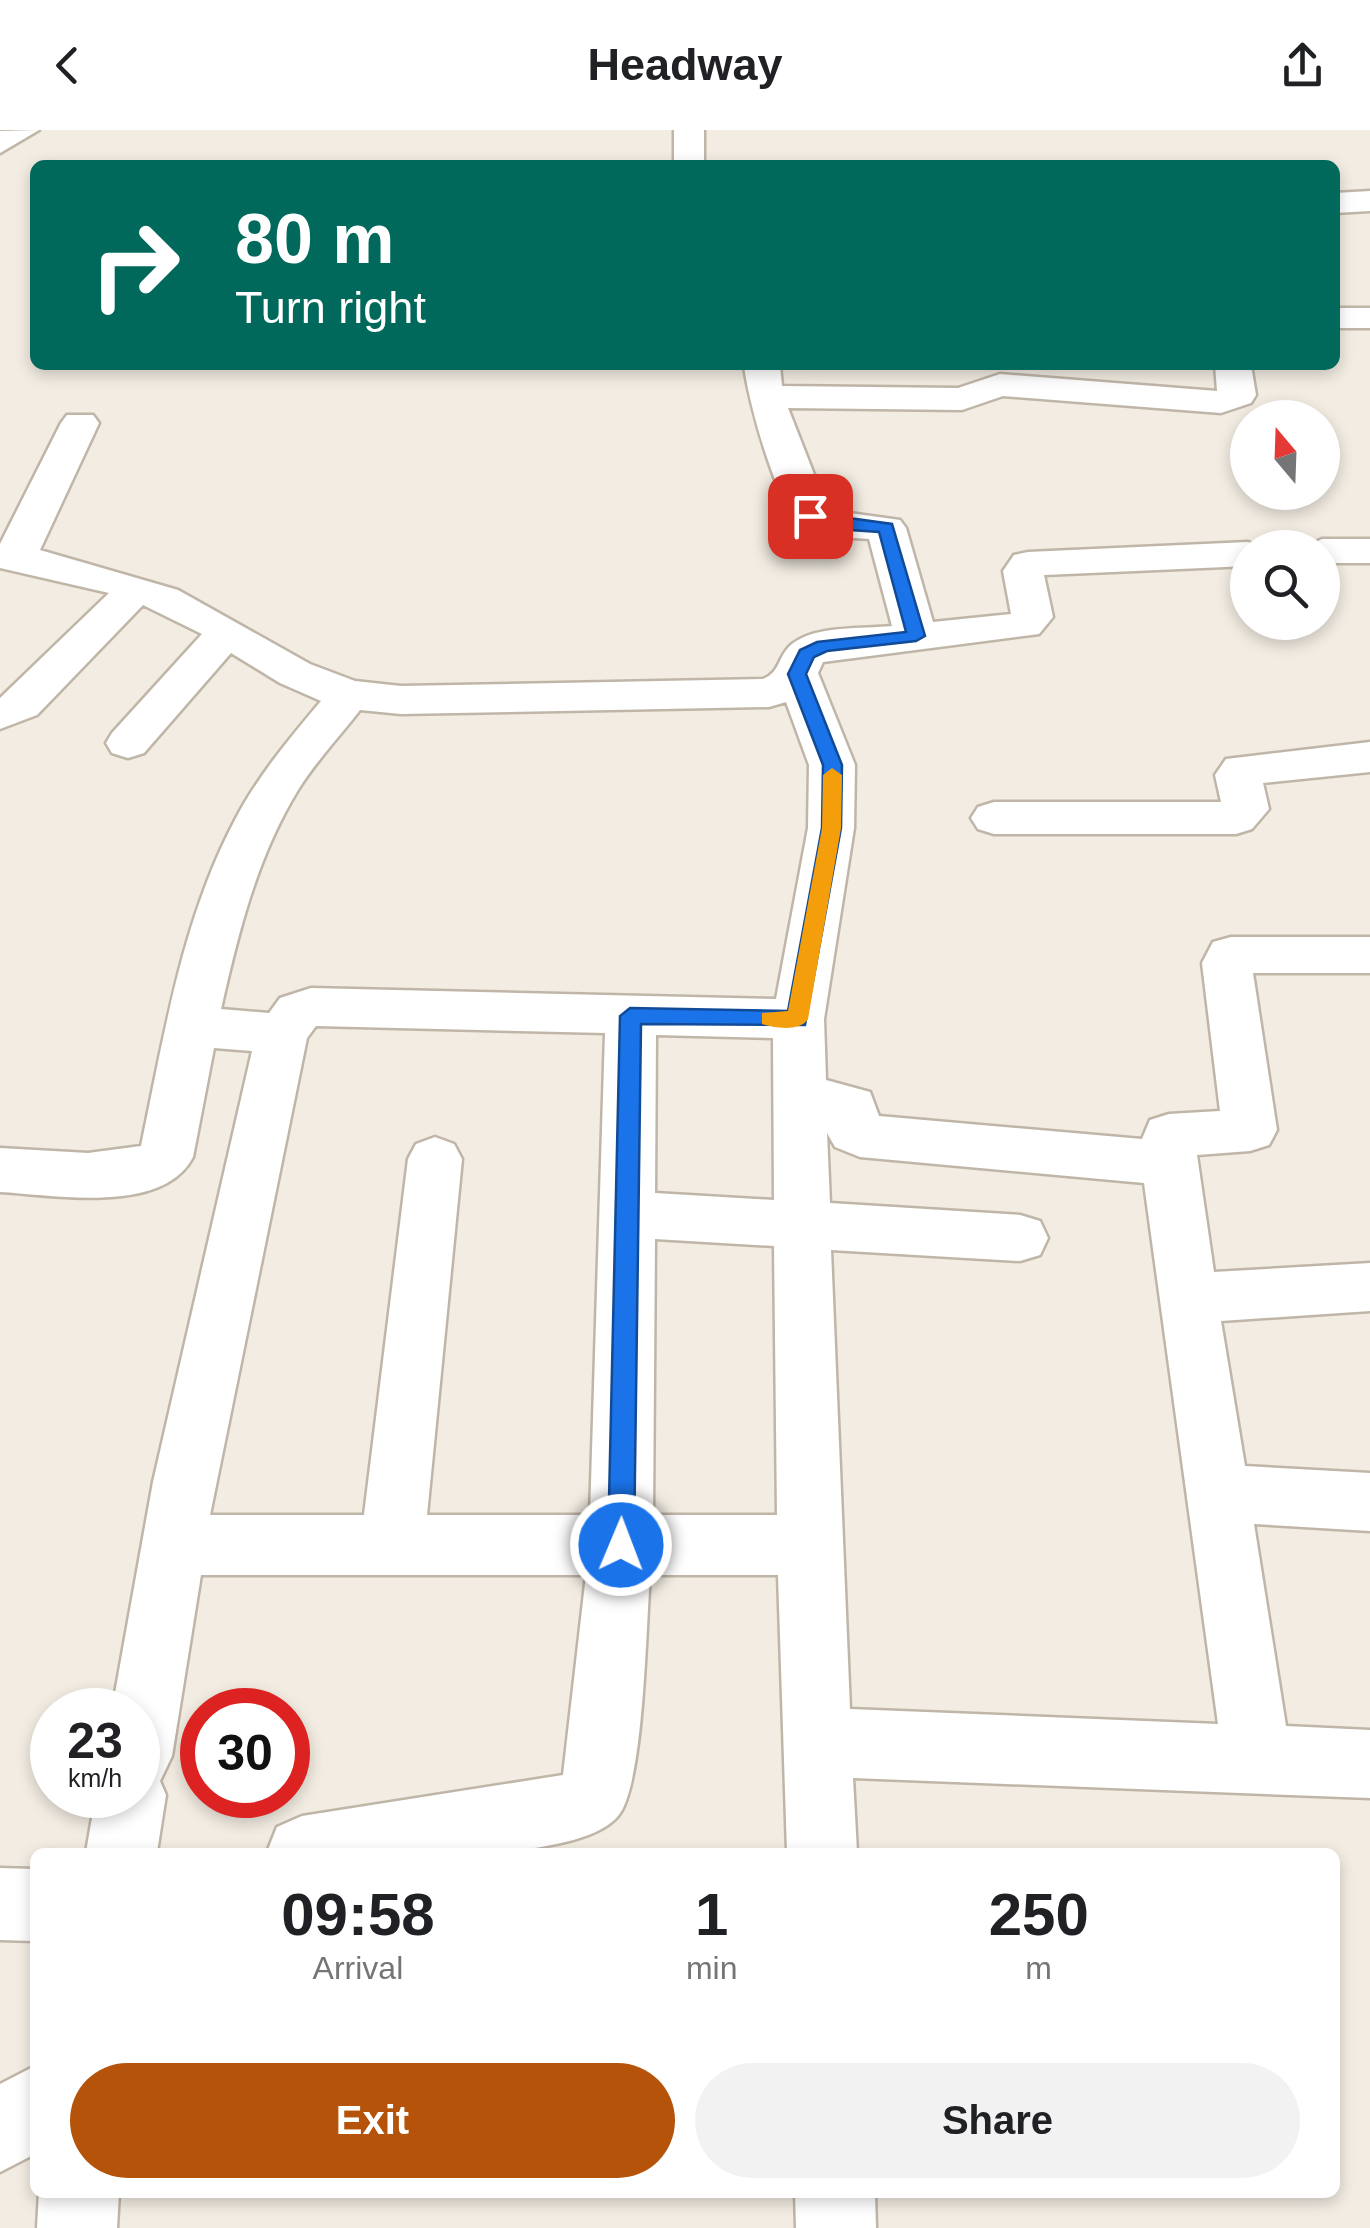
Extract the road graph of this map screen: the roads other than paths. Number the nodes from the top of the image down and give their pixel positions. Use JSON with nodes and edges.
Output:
{"nodes":[{"id":1,"x":24,"y":130,"type":"edge"},
{"id":2,"x":689,"y":130,"type":"edge"},
{"id":3,"x":0,"y":144,"type":"edge"},
{"id":4,"x":690,"y":160,"type":"edge"},
{"id":5,"x":1370,"y":201,"type":"edge"},
{"id":6,"x":1340,"y":203,"type":"edge"},
{"id":7,"x":1370,"y":295,"type":"edge"},
{"id":8,"x":1370,"y":314,"type":"edge"},
{"id":9,"x":1340,"y":317,"type":"edge"},
{"id":10,"x":1234,"y":370,"type":"edge"},
{"id":11,"x":764,"y":381,"type":"edge"},
{"id":12,"x":80,"y":423,"type":"dead end"},
{"id":13,"x":1370,"y":550,"type":"edge"},
{"id":14,"x":1340,"y":551,"type":"edge"},
{"id":15,"x":1230,"y":555,"type":"edge"},
{"id":16,"x":8,"y":557,"type":"edge"},
{"id":17,"x":136,"y":589,"type":"junction"},
{"id":18,"x":228,"y":632,"type":"junction"},
{"id":19,"x":916,"y":636,"type":"junction"},
{"id":20,"x":797,"y":674,"type":"junction"},
{"id":21,"x":349,"y":695,"type":"junction"},
{"id":22,"x":0,"y":715,"type":"edge"},
{"id":23,"x":128,"y":743,"type":"dead end"},
{"id":24,"x":1369,"y":759,"type":"edge"},
{"id":25,"x":994,"y":818,"type":"dead end"},
{"id":26,"x":1370,"y":955,"type":"edge"},
{"id":27,"x":630,"y":1016,"type":"junction"},
{"id":28,"x":798,"y":1019,"type":"junction"},
{"id":29,"x":192,"y":1028,"type":"junction"},
{"id":30,"x":282,"y":1033,"type":"junction"},
{"id":31,"x":798,"y":1098,"type":"junction"},
{"id":32,"x":435,"y":1159,"type":"dead end"},
{"id":33,"x":0,"y":1170,"type":"edge"},
{"id":34,"x":1170,"y":1170,"type":"junction"},
{"id":35,"x":627,"y":1214,"type":"junction"},
{"id":36,"x":801,"y":1222,"type":"junction"},
{"id":37,"x":1020,"y":1238,"type":"dead end"},
{"id":38,"x":1370,"y":1288,"type":"edge"},
{"id":39,"x":1190,"y":1298,"type":"junction"},
{"id":40,"x":1220,"y":1493,"type":"junction"},
{"id":41,"x":1370,"y":1502,"type":"edge"},
{"id":42,"x":392,"y":1545,"type":"junction"},
{"id":43,"x":621,"y":1545,"type":"junction"},
{"id":44,"x":809,"y":1545,"type":"junction"},
{"id":45,"x":173,"y":1546,"type":"junction"},
{"id":46,"x":149,"y":1688,"type":"edge"},
{"id":47,"x":818,"y":1742,"type":"junction"},
{"id":48,"x":1257,"y":1760,"type":"junction"},
{"id":49,"x":1370,"y":1764,"type":"edge"},
{"id":50,"x":127,"y":1818,"type":"edge"},
{"id":51,"x":122,"y":1848,"type":"edge"},
{"id":52,"x":327,"y":1848,"type":"edge"},
{"id":53,"x":822,"y":1848,"type":"edge"},
{"id":54,"x":0,"y":1904,"type":"edge"},
{"id":55,"x":30,"y":1905,"type":"edge"},
{"id":56,"x":30,"y":2109,"type":"edge"},
{"id":57,"x":0,"y":2132,"type":"edge"},
{"id":58,"x":79,"y":2198,"type":"edge"},
{"id":59,"x":835,"y":2198,"type":"edge"},
{"id":60,"x":77,"y":2228,"type":"edge"},
{"id":61,"x":836,"y":2228,"type":"edge"}],
"edges":[{"from":1,"to":3,"type":"street"},
{"from":2,"to":4,"type":"street"},
{"from":5,"to":6,"type":"street"},
{"from":7,"to":8,"type":"street"},
{"from":8,"to":9,"type":"street"},
{"from":10,"to":11,"type":"street"},
{"from":11,"to":19,"type":"street"},
{"from":12,"to":16,"type":"street"},
{"from":13,"to":14,"type":"street"},
{"from":15,"to":19,"type":"street"},
{"from":16,"to":17,"type":"street"},
{"from":17,"to":18,"type":"street"},
{"from":17,"to":22,"type":"street"},
{"from":18,"to":21,"type":"street"},
{"from":18,"to":23,"type":"street"},
{"from":19,"to":20,"type":"street"},
{"from":20,"to":21,"type":"street"},
{"from":20,"to":28,"type":"street"},
{"from":21,"to":29,"type":"street"},
{"from":24,"to":25,"type":"street"},
{"from":26,"to":34,"type":"street"},
{"from":27,"to":28,"type":"street"},
{"from":27,"to":30,"type":"street"},
{"from":27,"to":35,"type":"street"},
{"from":28,"to":31,"type":"street"},
{"from":29,"to":30,"type":"street"},
{"from":29,"to":33,"type":"street"},
{"from":30,"to":45,"type":"street"},
{"from":31,"to":34,"type":"street"},
{"from":31,"to":36,"type":"street"},
{"from":32,"to":42,"type":"street"},
{"from":34,"to":39,"type":"street"},
{"from":35,"to":36,"type":"street"},
{"from":35,"to":43,"type":"street"},
{"from":36,"to":37,"type":"street"},
{"from":36,"to":44,"type":"street"},
{"from":38,"to":39,"type":"street"},
{"from":39,"to":40,"type":"street"},
{"from":40,"to":41,"type":"street"},
{"from":40,"to":48,"type":"street"},
{"from":42,"to":43,"type":"street"},
{"from":42,"to":45,"type":"street"},
{"from":43,"to":44,"type":"street"},
{"from":43,"to":52,"type":"street"},
{"from":44,"to":47,"type":"street"},
{"from":45,"to":46,"type":"street"},
{"from":47,"to":48,"type":"street"},
{"from":47,"to":53,"type":"street"},
{"from":48,"to":49,"type":"street"},
{"from":50,"to":51,"type":"street"},
{"from":54,"to":55,"type":"street"},
{"from":56,"to":57,"type":"street"},
{"from":58,"to":60,"type":"street"},
{"from":59,"to":61,"type":"street"}]}
